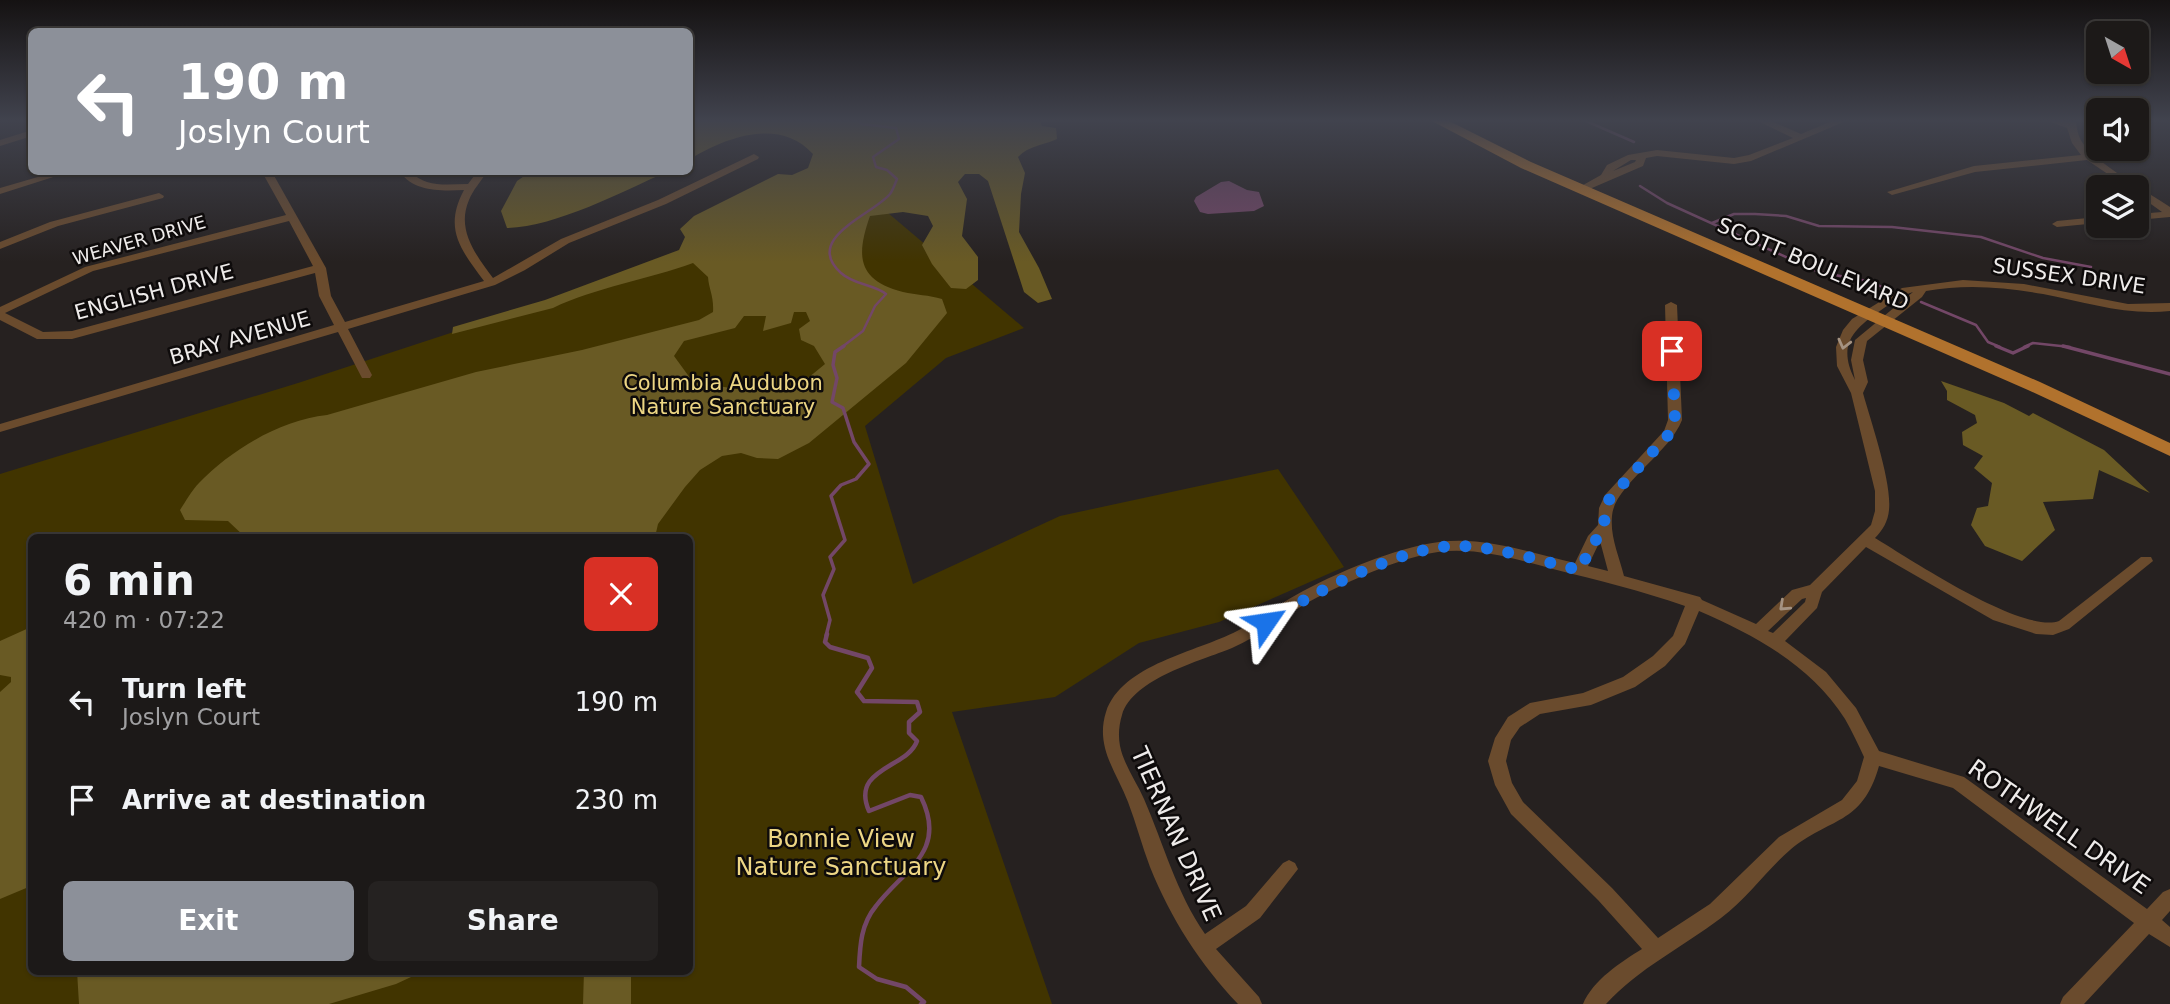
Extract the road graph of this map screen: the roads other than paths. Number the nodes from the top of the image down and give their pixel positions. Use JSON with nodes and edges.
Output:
{"nodes":[{"id":1,"x":732,"y":168,"type":"edge"},
{"id":2,"x":1545,"y":168,"type":"edge"},
{"id":3,"x":1549,"y":168,"type":"edge"},
{"id":4,"x":1632,"y":168,"type":"edge"},
{"id":5,"x":1985,"y":168,"type":"edge"},
{"id":6,"x":54,"y":175,"type":"edge"},
{"id":7,"x":269,"y":175,"type":"edge"},
{"id":8,"x":407,"y":175,"type":"edge"},
{"id":9,"x":480,"y":175,"type":"edge"},
{"id":10,"x":1586,"y":186,"type":"junction"},
{"id":11,"x":470,"y":187,"type":"junction"},
{"id":12,"x":0,"y":191,"type":"edge"},
{"id":13,"x":1892,"y":192,"type":"dead end"},
{"id":14,"x":159,"y":196,"type":"dead end"},
{"id":15,"x":2149,"y":198,"type":"edge"},
{"id":16,"x":2170,"y":213,"type":"edge"},
{"id":17,"x":2149,"y":216,"type":"edge"},
{"id":18,"x":292,"y":217,"type":"junction"},
{"id":19,"x":2086,"y":221,"type":"edge"},
{"id":20,"x":2057,"y":224,"type":"dead end"},
{"id":21,"x":0,"y":246,"type":"edge"},
{"id":22,"x":320,"y":268,"type":"junction"},
{"id":23,"x":491,"y":283,"type":"junction"},
{"id":24,"x":1671,"y":305,"type":"dead end"},
{"id":25,"x":2170,"y":307,"type":"edge"},
{"id":26,"x":0,"y":313,"type":"edge"},
{"id":27,"x":1881,"y":313,"type":"junction"},
{"id":28,"x":342,"y":328,"type":"junction"},
{"id":29,"x":366,"y":375,"type":"dead end"},
{"id":30,"x":0,"y":428,"type":"edge"},
{"id":31,"x":2170,"y":439,"type":"edge"},
{"id":32,"x":2170,"y":450,"type":"edge"},
{"id":33,"x":1603,"y":528,"type":"junction"},
{"id":34,"x":1866,"y":540,"type":"junction"},
{"id":35,"x":2146,"y":561,"type":"dead end"},
{"id":36,"x":1580,"y":570,"type":"junction"},
{"id":37,"x":1617,"y":579,"type":"junction"},
{"id":38,"x":1815,"y":590,"type":"junction"},
{"id":39,"x":1695,"y":601,"type":"junction"},
{"id":40,"x":1758,"y":631,"type":"junction"},
{"id":41,"x":1774,"y":642,"type":"junction"},
{"id":42,"x":1872,"y":757,"type":"junction"},
{"id":43,"x":1289,"y":869,"type":"dead end"},
{"id":44,"x":2170,"y":898,"type":"edge"},
{"id":45,"x":2148,"y":921,"type":"junction"},
{"id":46,"x":2170,"y":938,"type":"edge"},
{"id":47,"x":1202,"y":947,"type":"junction"},
{"id":48,"x":1656,"y":950,"type":"junction"},
{"id":49,"x":1252,"y":1004,"type":"edge"},
{"id":50,"x":1593,"y":1004,"type":"edge"},
{"id":51,"x":2070,"y":1004,"type":"edge"}],
"edges":[{"from":1,"to":23,"type":"street","name":"BRAY AVENUE"},
{"from":2,"to":10,"type":"main road","name":"SCOTT BOULEVARD"},
{"from":3,"to":10,"type":"main road","name":"SCOTT BOULEVARD"},
{"from":4,"to":10,"type":"street"},
{"from":5,"to":13,"type":"street"},
{"from":6,"to":12,"type":"street"},
{"from":7,"to":18,"type":"street"},
{"from":8,"to":11,"type":"street"},
{"from":9,"to":11,"type":"street"},
{"from":10,"to":27,"type":"main road","name":"SCOTT BOULEVARD"},
{"from":11,"to":23,"type":"street"},
{"from":14,"to":21,"type":"street"},
{"from":15,"to":16,"type":"street"},
{"from":16,"to":17,"type":"street"},
{"from":18,"to":22,"type":"street"},
{"from":18,"to":26,"type":"street","name":"WEAVER DRIVE"},
{"from":19,"to":20,"type":"street"},
{"from":22,"to":26,"type":"street","name":"ENGLISH DRIVE"},
{"from":22,"to":28,"type":"street"},
{"from":23,"to":28,"type":"street","name":"BRAY AVENUE"},
{"from":24,"to":33,"type":"street"},
{"from":25,"to":27,"type":"street","name":"SUSSEX DRIVE"},
{"from":27,"to":31,"type":"main road","name":"SCOTT BOULEVARD"},
{"from":27,"to":32,"type":"main road","name":"SCOTT BOULEVARD"},
{"from":27,"to":34,"type":"street","name":"SUSSEX DRIVE"},
{"from":28,"to":29,"type":"street"},
{"from":28,"to":30,"type":"street","name":"BRAY AVENUE"},
{"from":33,"to":36,"type":"street"},
{"from":33,"to":37,"type":"street"},
{"from":34,"to":35,"type":"street"},
{"from":34,"to":38,"type":"street","name":"SUSSEX DRIVE"},
{"from":36,"to":37,"type":"street"},
{"from":36,"to":47,"type":"street","name":"TIERNAN DRIVE"},
{"from":37,"to":39,"type":"street"},
{"from":38,"to":40,"type":"street","one_way":true},
{"from":38,"to":41,"type":"street"},
{"from":39,"to":40,"type":"street"},
{"from":39,"to":48,"type":"street"},
{"from":40,"to":41,"type":"street"},
{"from":41,"to":42,"type":"street"},
{"from":42,"to":45,"type":"street","name":"ROTHWELL DRIVE"},
{"from":42,"to":48,"type":"street"},
{"from":43,"to":47,"type":"street"},
{"from":44,"to":45,"type":"street"},
{"from":45,"to":46,"type":"street","name":"ROTHWELL DRIVE"},
{"from":45,"to":51,"type":"street"},
{"from":47,"to":49,"type":"street","name":"TIERNAN DRIVE"},
{"from":48,"to":50,"type":"street"}]}
